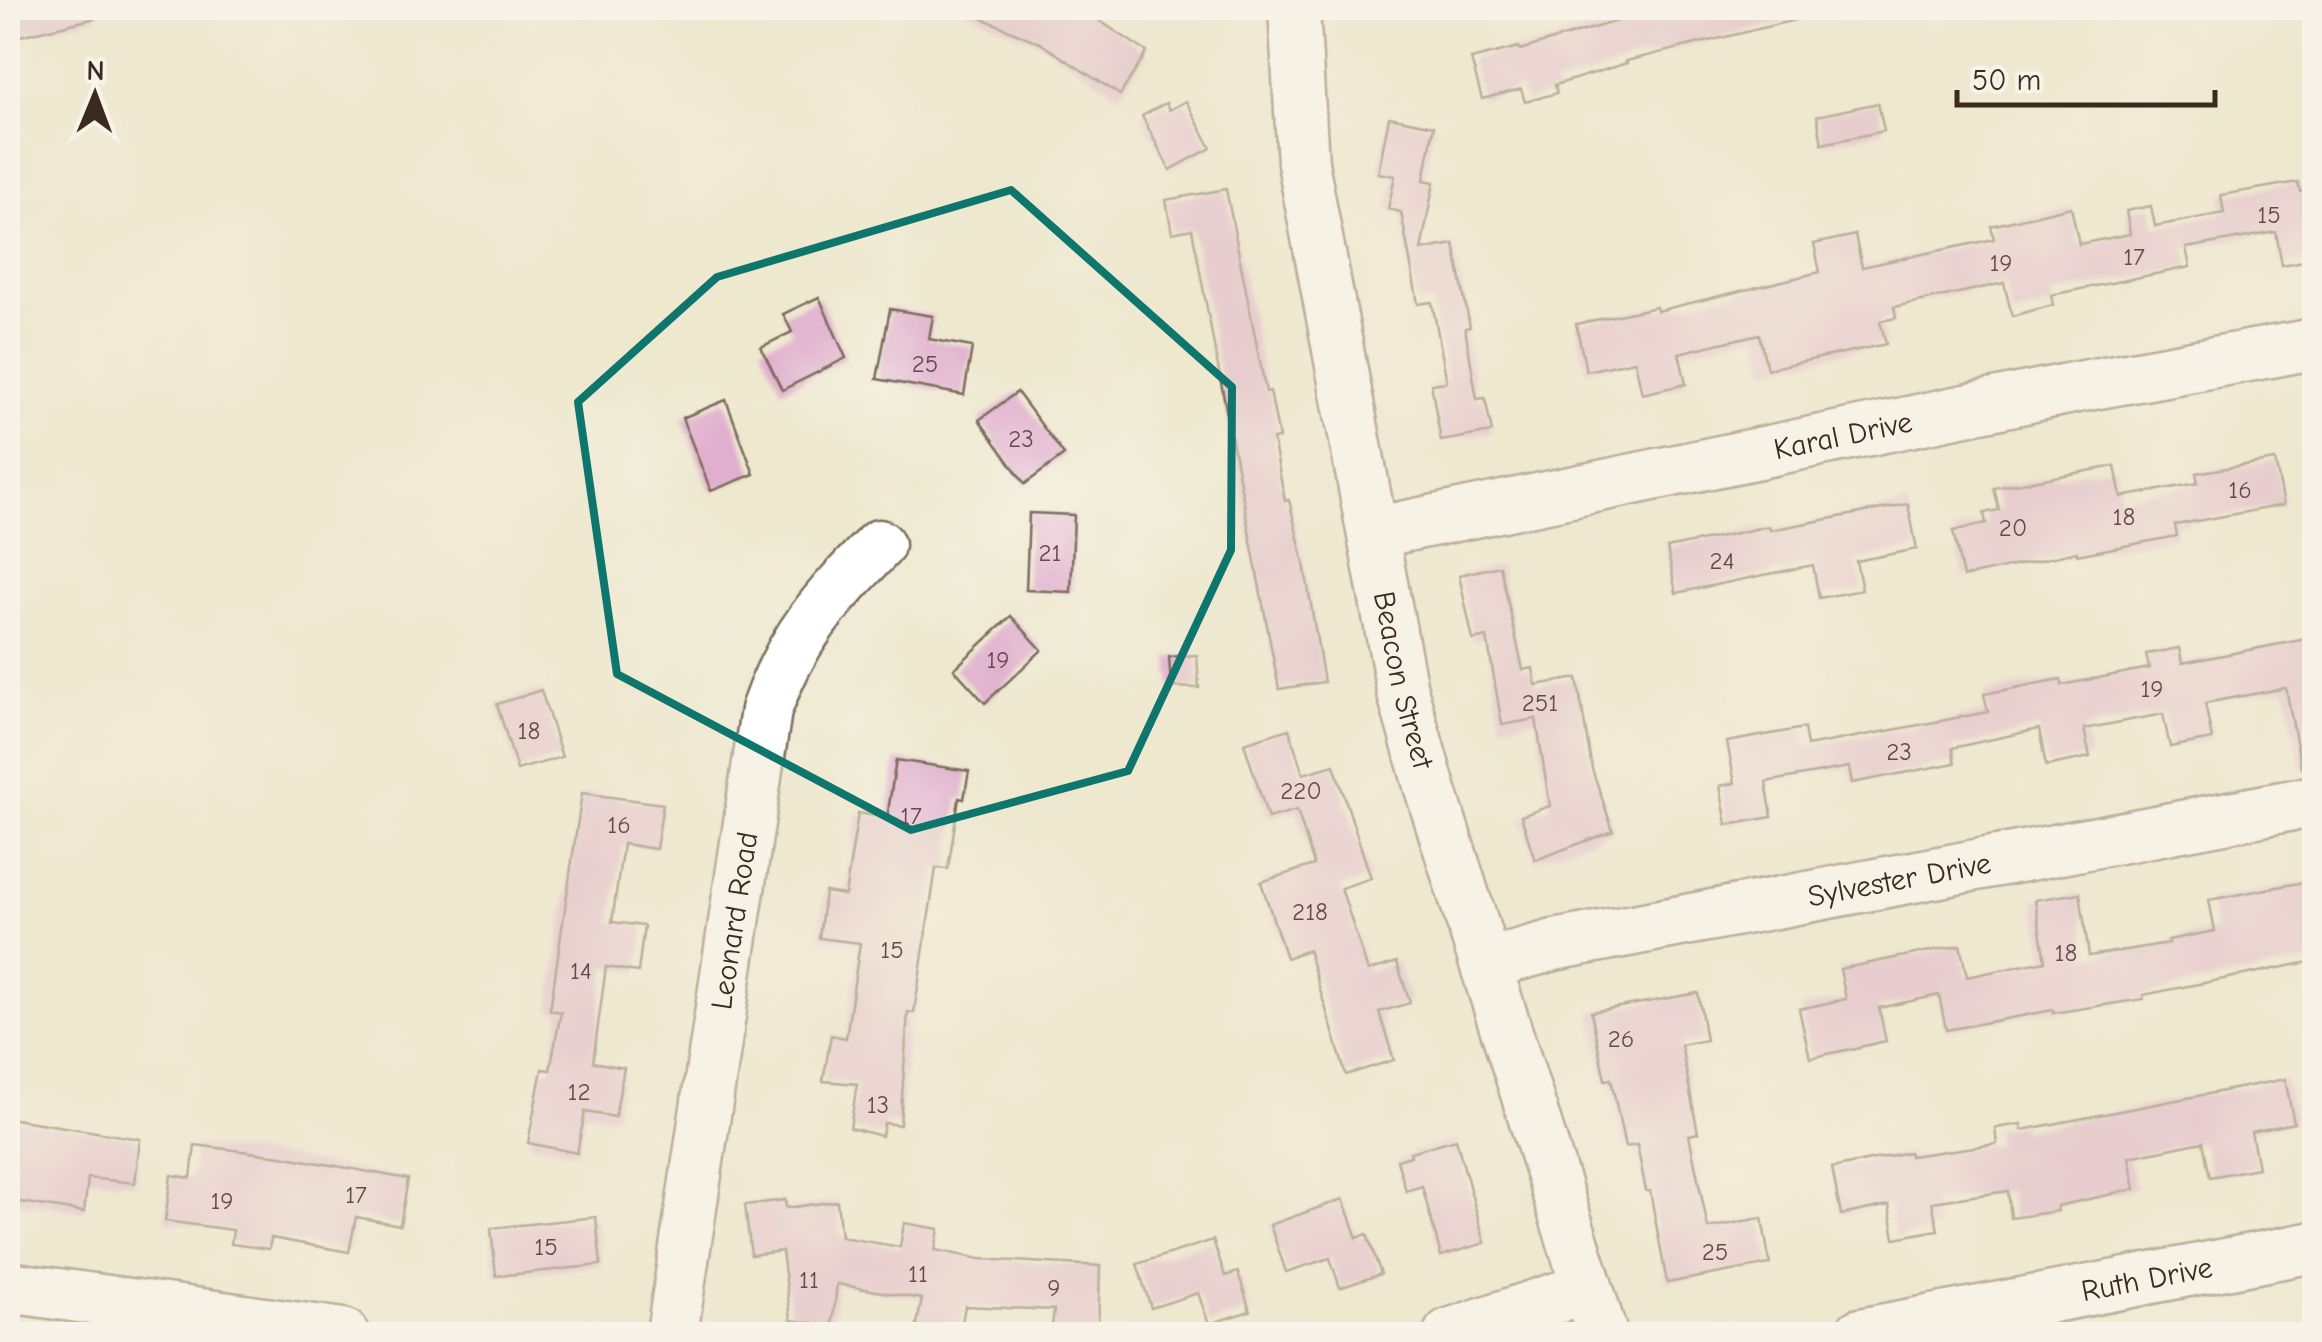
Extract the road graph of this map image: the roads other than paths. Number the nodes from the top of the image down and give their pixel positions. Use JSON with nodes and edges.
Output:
{"nodes":[{"id":1,"x":1294,"y":8,"type":"edge"},
{"id":2,"x":2314,"y":344,"type":"edge"},
{"id":3,"x":1373,"y":533,"type":"junction"},
{"id":4,"x":879,"y":545,"type":"dead end"},
{"id":5,"x":2314,"y":801,"type":"edge"},
{"id":6,"x":1486,"y":964,"type":"junction"},
{"id":7,"x":2314,"y":1247,"type":"edge"},
{"id":8,"x":8,"y":1286,"type":"edge"},
{"id":9,"x":1595,"y":1311,"type":"edge"},
{"id":10,"x":343,"y":1334,"type":"edge"},
{"id":11,"x":672,"y":1334,"type":"edge"},
{"id":12,"x":1450,"y":1334,"type":"edge"},
{"id":13,"x":1860,"y":1334,"type":"edge"}],
"edges":[{"from":1,"to":3,"type":"street","name":"Beacon Street"},
{"from":2,"to":3,"type":"street","name":"Karal Drive"},
{"from":3,"to":6,"type":"street","name":"Beacon Street"},
{"from":4,"to":11,"type":"street","name":"Leonard Road"},
{"from":5,"to":6,"type":"street","name":"Sylvester Drive"},
{"from":6,"to":9,"type":"street","name":"Beacon Street"},
{"from":7,"to":13,"type":"street","name":"Ruth Drive"},
{"from":8,"to":10,"type":"street"},
{"from":9,"to":12,"type":"street"}]}
